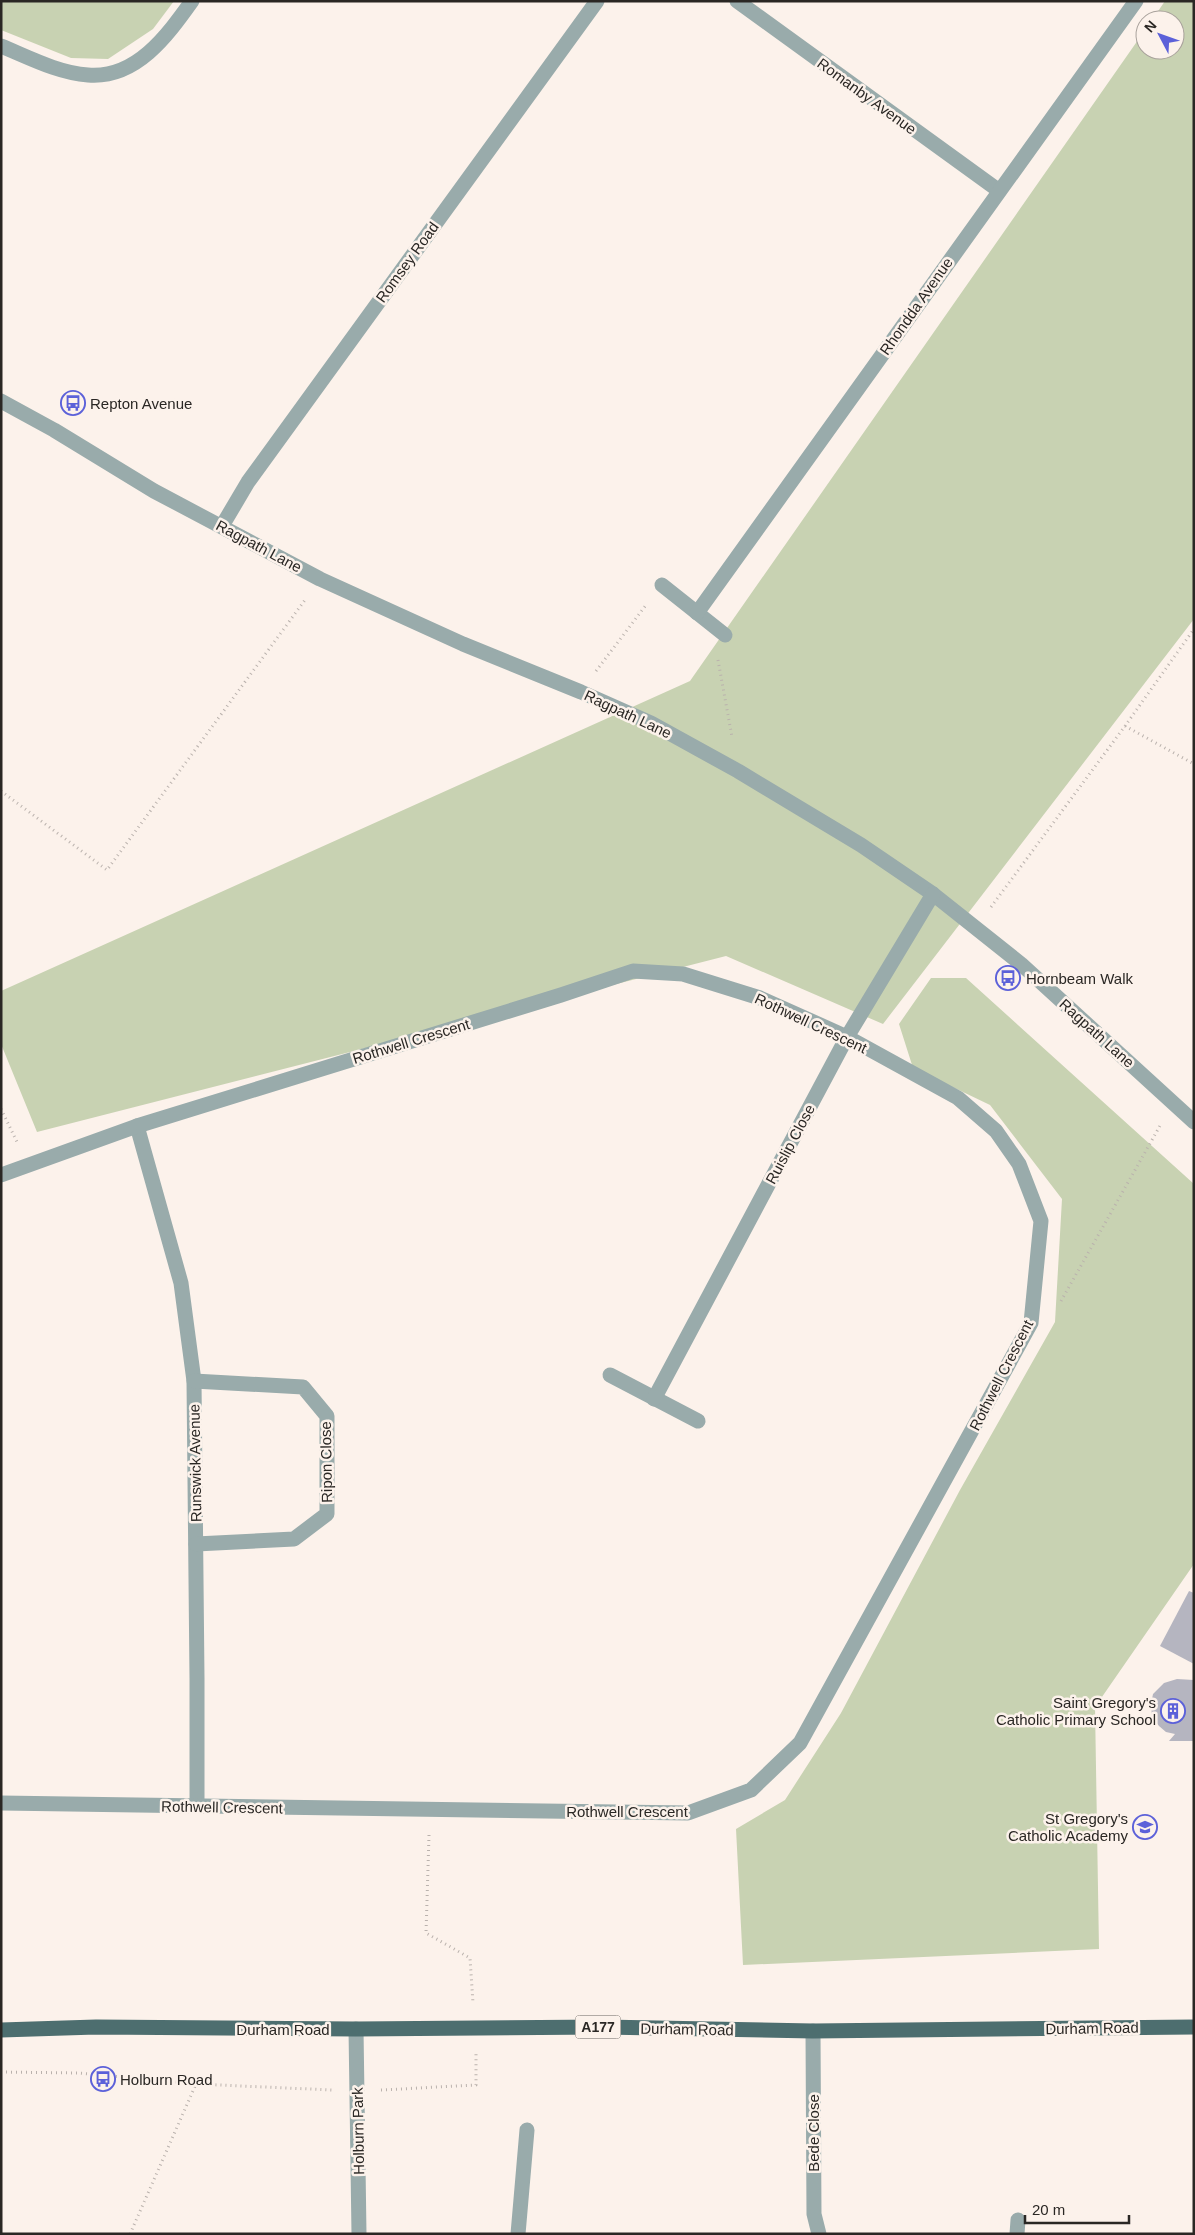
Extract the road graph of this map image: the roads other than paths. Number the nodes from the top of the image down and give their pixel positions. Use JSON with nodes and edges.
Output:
{"nodes":[{"id":1,"x":192,"y":1,"type":"edge"},
{"id":2,"x":597,"y":1,"type":"edge"},
{"id":3,"x":736,"y":1,"type":"edge"},
{"id":4,"x":1136,"y":1,"type":"edge"},
{"id":5,"x":1,"y":46,"type":"edge"},
{"id":6,"x":998,"y":190,"type":"junction"},
{"id":7,"x":1,"y":401,"type":"edge"},
{"id":8,"x":222,"y":526,"type":"junction"},
{"id":9,"x":662,"y":585,"type":"road end"},
{"id":10,"x":697,"y":613,"type":"junction"},
{"id":11,"x":725,"y":635,"type":"road end"},
{"id":12,"x":933,"y":894,"type":"junction"},
{"id":13,"x":847,"y":1037,"type":"junction"},
{"id":14,"x":1194,"y":1122,"type":"edge"},
{"id":15,"x":137,"y":1126,"type":"junction"},
{"id":16,"x":1,"y":1175,"type":"edge"},
{"id":17,"x":610,"y":1375,"type":"dead end"},
{"id":18,"x":194,"y":1381,"type":"junction"},
{"id":19,"x":654,"y":1399,"type":"junction"},
{"id":20,"x":698,"y":1421,"type":"dead end"},
{"id":21,"x":196,"y":1544,"type":"junction"},
{"id":22,"x":1,"y":1803,"type":"edge"},
{"id":23,"x":197,"y":1806,"type":"junction"},
{"id":24,"x":1194,"y":2027,"type":"edge"},
{"id":25,"x":356,"y":2029,"type":"junction"},
{"id":26,"x":1,"y":2030,"type":"edge"},
{"id":27,"x":813,"y":2031,"type":"junction"},
{"id":28,"x":527,"y":2130,"type":"dead end"},
{"id":29,"x":359,"y":2234,"type":"edge"},
{"id":30,"x":518,"y":2234,"type":"edge"},
{"id":31,"x":819,"y":2234,"type":"edge"}],
"edges":[{"from":1,"to":5,"type":"street"},
{"from":2,"to":8,"type":"street","name":"Romsey Road"},
{"from":3,"to":6,"type":"street","name":"Romanby Avenue"},
{"from":4,"to":6,"type":"street","name":"Rhondda Avenue"},
{"from":6,"to":10,"type":"street","name":"Rhondda Avenue"},
{"from":7,"to":8,"type":"street","name":"Ragpath Lane"},
{"from":8,"to":12,"type":"street","name":"Ragpath Lane"},
{"from":9,"to":10,"type":"street"},
{"from":10,"to":11,"type":"street"},
{"from":12,"to":13,"type":"street","name":"Ruislip Close"},
{"from":12,"to":14,"type":"street","name":"Ragpath Lane"},
{"from":13,"to":15,"type":"street","name":"Rothwell Crescent"},
{"from":13,"to":19,"type":"street","name":"Ruislip Close"},
{"from":13,"to":23,"type":"street","name":"Rothwell Crescent"},
{"from":15,"to":16,"type":"street","name":"Rothwell Crescent"},
{"from":15,"to":18,"type":"street","name":"Runswick Avenue"},
{"from":17,"to":19,"type":"street"},
{"from":18,"to":21,"type":"street","name":"Runswick Avenue"},
{"from":18,"to":21,"type":"street","name":"Ripon Close"},
{"from":19,"to":20,"type":"street"},
{"from":21,"to":23,"type":"street","name":"Runswick Avenue"},
{"from":22,"to":23,"type":"street","name":"Rothwell Crescent"},
{"from":24,"to":27,"type":"main road","name":"Durham Road","number":"A177"},
{"from":25,"to":26,"type":"main road","name":"Durham Road","number":"A177"},
{"from":25,"to":27,"type":"main road","name":"Durham Road","number":"A177"},
{"from":25,"to":29,"type":"street","name":"Holburn Park"},
{"from":27,"to":31,"type":"street","name":"Bede Close"},
{"from":28,"to":30,"type":"street"}]}
